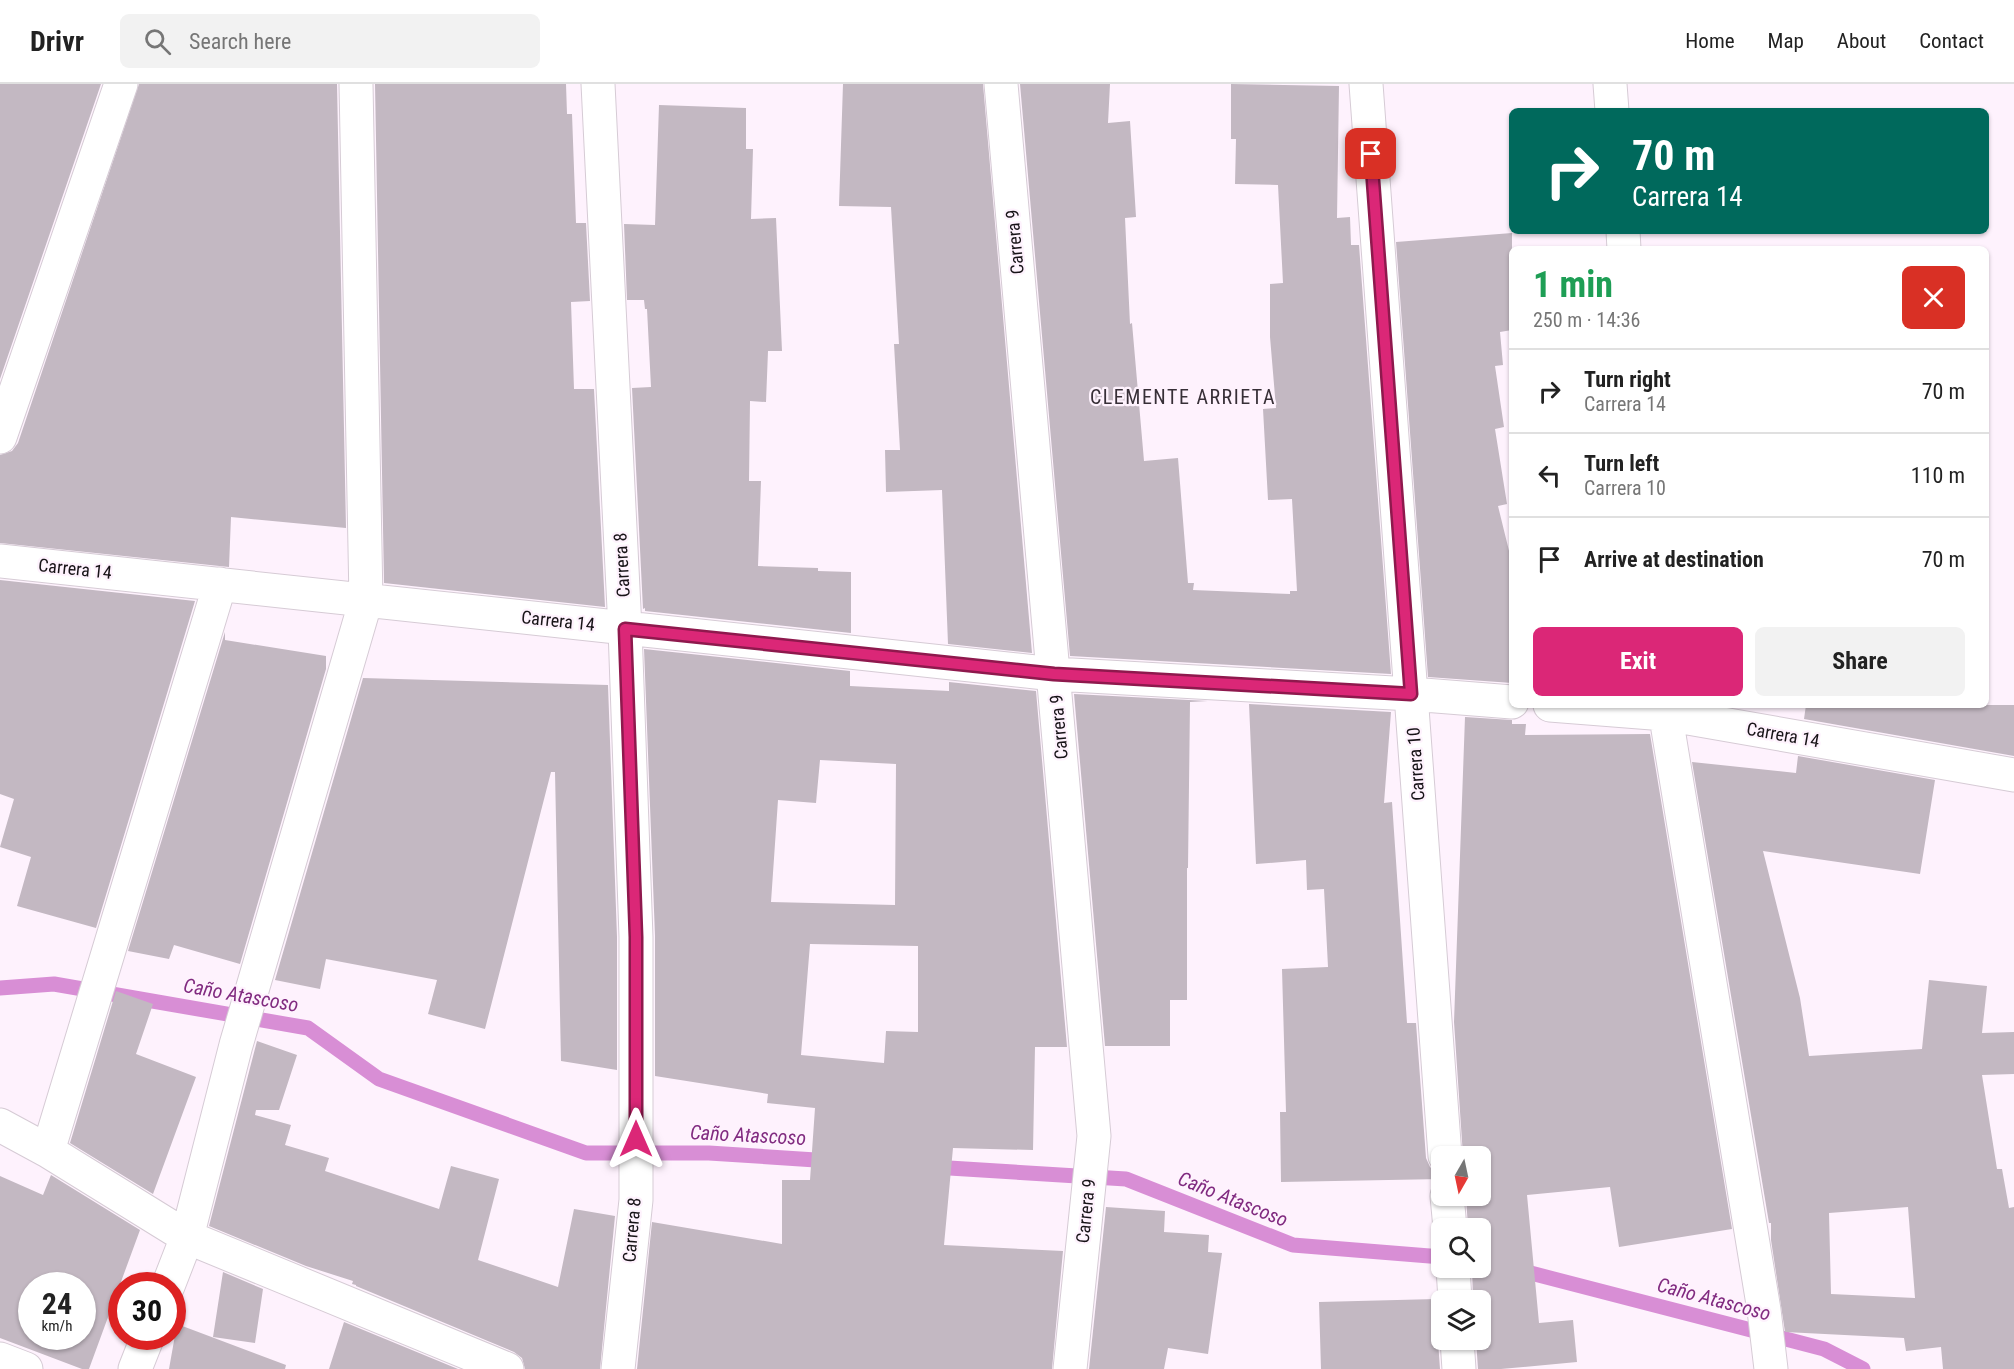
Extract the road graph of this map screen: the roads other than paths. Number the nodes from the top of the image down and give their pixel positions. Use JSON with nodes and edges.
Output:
{"nodes":[{"id":1,"x":121,"y":84,"type":"edge"},
{"id":2,"x":356,"y":84,"type":"edge"},
{"id":3,"x":598,"y":84,"type":"edge"},
{"id":4,"x":1001,"y":84,"type":"edge"},
{"id":5,"x":1366,"y":84,"type":"edge"},
{"id":6,"x":1610,"y":84,"type":"edge"},
{"id":7,"x":1612,"y":108,"type":"edge"},
{"id":8,"x":0,"y":437,"type":"edge"},
{"id":9,"x":0,"y":561,"type":"edge"},
{"id":10,"x":220,"y":584,"type":"junction"},
{"id":11,"x":366,"y":600,"type":"junction"},
{"id":12,"x":625,"y":629,"type":"junction"},
{"id":13,"x":1054,"y":674,"type":"junction"},
{"id":14,"x":1411,"y":694,"type":"junction"},
{"id":15,"x":1509,"y":702,"type":"edge"},
{"id":16,"x":1618,"y":708,"type":"edge"},
{"id":17,"x":1664,"y":710,"type":"edge"},
{"id":18,"x":2014,"y":775,"type":"edge"},
{"id":19,"x":0,"y":1125,"type":"edge"},
{"id":20,"x":1444,"y":1146,"type":"edge"},
{"id":21,"x":48,"y":1151,"type":"junction"},
{"id":22,"x":187,"y":1237,"type":"junction"},
{"id":23,"x":173,"y":1272,"type":"edge"},
{"id":24,"x":142,"y":1350,"type":"edge"},
{"id":25,"x":1458,"y":1350,"type":"edge"},
{"id":26,"x":0,"y":1359,"type":"edge"},
{"id":27,"x":1771,"y":1363,"type":"edge"},
{"id":28,"x":26,"y":1369,"type":"edge"},
{"id":29,"x":135,"y":1369,"type":"edge"},
{"id":30,"x":507,"y":1369,"type":"edge"},
{"id":31,"x":618,"y":1369,"type":"edge"},
{"id":32,"x":1070,"y":1369,"type":"edge"},
{"id":33,"x":1459,"y":1369,"type":"edge"}],
"edges":[{"from":1,"to":8,"type":"street"},
{"from":2,"to":11,"type":"street"},
{"from":3,"to":12,"type":"street","name":"Carrera 8"},
{"from":4,"to":13,"type":"street","name":"Carrera 9"},
{"from":5,"to":14,"type":"street","name":"Carrera 10"},
{"from":6,"to":7,"type":"street"},
{"from":9,"to":10,"type":"street","name":"Carrera 14"},
{"from":10,"to":11,"type":"street","name":"Carrera 14"},
{"from":10,"to":21,"type":"street"},
{"from":11,"to":12,"type":"street","name":"Carrera 14"},
{"from":11,"to":22,"type":"street"},
{"from":12,"to":13,"type":"street","name":"Carrera 14"},
{"from":12,"to":31,"type":"street","name":"Carrera 8"},
{"from":13,"to":14,"type":"street","name":"Carrera 14"},
{"from":13,"to":32,"type":"street","name":"Carrera 9"},
{"from":14,"to":15,"type":"street","name":"Carrera 14"},
{"from":14,"to":20,"type":"street","name":"Carrera 10"},
{"from":16,"to":17,"type":"street","name":"Carrera 14"},
{"from":17,"to":18,"type":"street","name":"Carrera 14"},
{"from":17,"to":27,"type":"street"},
{"from":19,"to":21,"type":"street"},
{"from":21,"to":22,"type":"street"},
{"from":22,"to":23,"type":"street"},
{"from":22,"to":30,"type":"street"},
{"from":24,"to":29,"type":"street"},
{"from":25,"to":33,"type":"street"},
{"from":26,"to":28,"type":"street"}]}
